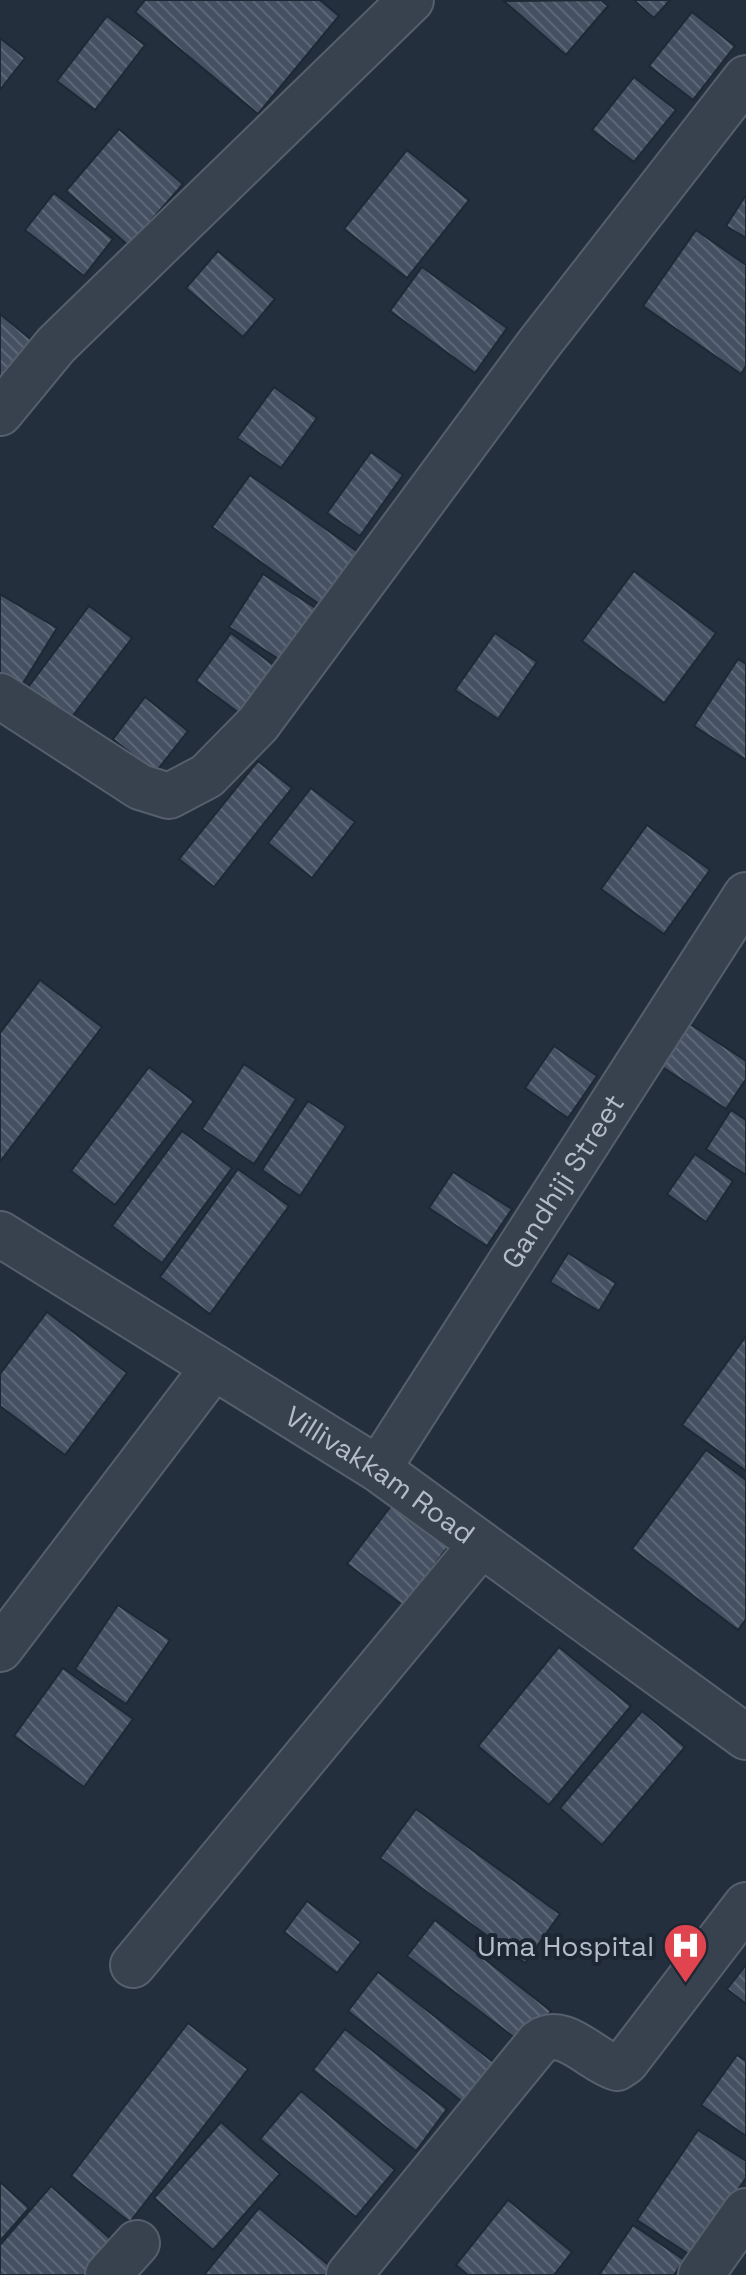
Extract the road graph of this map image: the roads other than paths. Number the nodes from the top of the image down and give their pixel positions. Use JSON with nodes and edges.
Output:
{"nodes":[{"id":1,"x":411,"y":0,"type":"edge"},
{"id":2,"x":746,"y":78,"type":"edge"},
{"id":3,"x":0,"y":413,"type":"edge"},
{"id":4,"x":0,"y":696,"type":"edge"},
{"id":5,"x":746,"y":895,"type":"edge"},
{"id":6,"x":0,"y":1234,"type":"edge"},
{"id":7,"x":214,"y":1367,"type":"junction"},
{"id":8,"x":378,"y":1469,"type":"junction"},
{"id":9,"x":481,"y":1545,"type":"junction"},
{"id":10,"x":0,"y":1649,"type":"edge"},
{"id":11,"x":746,"y":1737,"type":"edge"},
{"id":12,"x":746,"y":1905,"type":"edge"},
{"id":13,"x":133,"y":1965,"type":"dead end"},
{"id":14,"x":746,"y":2211,"type":"edge"},
{"id":15,"x":137,"y":2243,"type":"dead end"},
{"id":16,"x":108,"y":2275,"type":"edge"},
{"id":17,"x":349,"y":2275,"type":"edge"},
{"id":18,"x":701,"y":2275,"type":"edge"}],
"edges":[{"from":1,"to":3,"type":"street"},
{"from":2,"to":4,"type":"street"},
{"from":5,"to":8,"type":"street","name":"Gandhiji Street"},
{"from":6,"to":7,"type":"street","name":"Villivakkam Road"},
{"from":7,"to":8,"type":"street","name":"Villivakkam Road"},
{"from":7,"to":10,"type":"street"},
{"from":8,"to":9,"type":"street","name":"Villivakkam Road"},
{"from":9,"to":11,"type":"street","name":"Villivakkam Road"},
{"from":9,"to":13,"type":"street"},
{"from":12,"to":17,"type":"street"},
{"from":14,"to":18,"type":"street"},
{"from":15,"to":16,"type":"street"}]}
